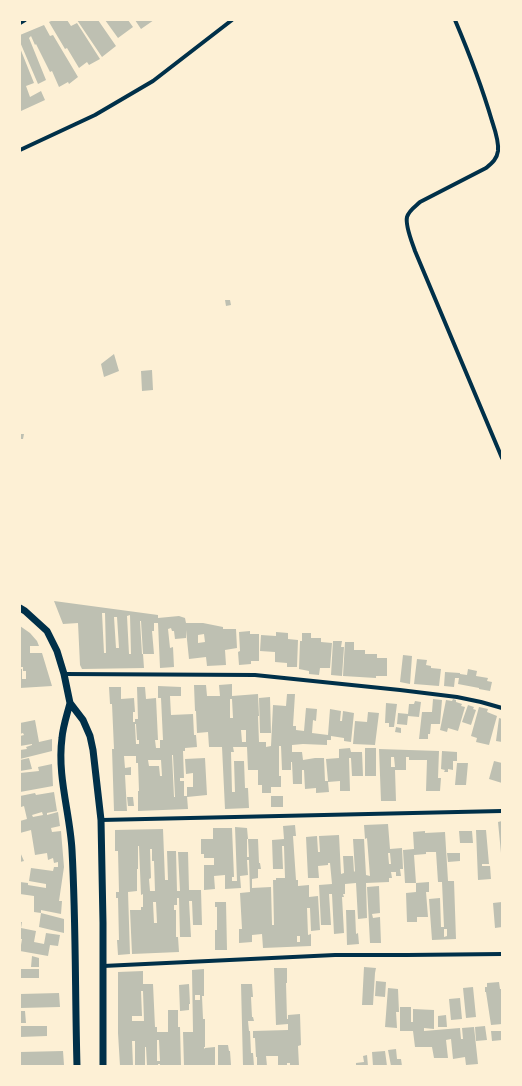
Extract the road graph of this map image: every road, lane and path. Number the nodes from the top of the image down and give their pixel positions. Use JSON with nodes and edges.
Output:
{"nodes":[{"id":1,"x":25,"y":20,"type":"edge"},
{"id":2,"x":232,"y":20,"type":"edge"},
{"id":3,"x":455,"y":20,"type":"edge"},
{"id":4,"x":20,"y":23,"type":"edge"},
{"id":5,"x":20,"y":150,"type":"edge"},
{"id":6,"x":502,"y":458,"type":"edge"},
{"id":7,"x":20,"y":608,"type":"edge"},
{"id":8,"x":64,"y":674,"type":"junction"},
{"id":9,"x":70,"y":703,"type":"junction"},
{"id":10,"x":502,"y":708,"type":"edge"},
{"id":11,"x":502,"y":812,"type":"edge"},
{"id":12,"x":101,"y":820,"type":"junction"},
{"id":13,"x":502,"y":954,"type":"edge"},
{"id":14,"x":103,"y":966,"type":"junction"},
{"id":15,"x":77,"y":1066,"type":"edge"},
{"id":16,"x":103,"y":1066,"type":"edge"}],
"edges":[{"from":1,"to":4,"type":"street"},
{"from":2,"to":5,"type":"street"},
{"from":3,"to":6,"type":"street"},
{"from":7,"to":8,"type":"street"},
{"from":8,"to":9,"type":"street"},
{"from":8,"to":10,"type":"street"},
{"from":9,"to":12,"type":"street"},
{"from":9,"to":15,"type":"street"},
{"from":11,"to":12,"type":"street"},
{"from":12,"to":14,"type":"street"},
{"from":13,"to":14,"type":"street"},
{"from":14,"to":16,"type":"street"}]}
